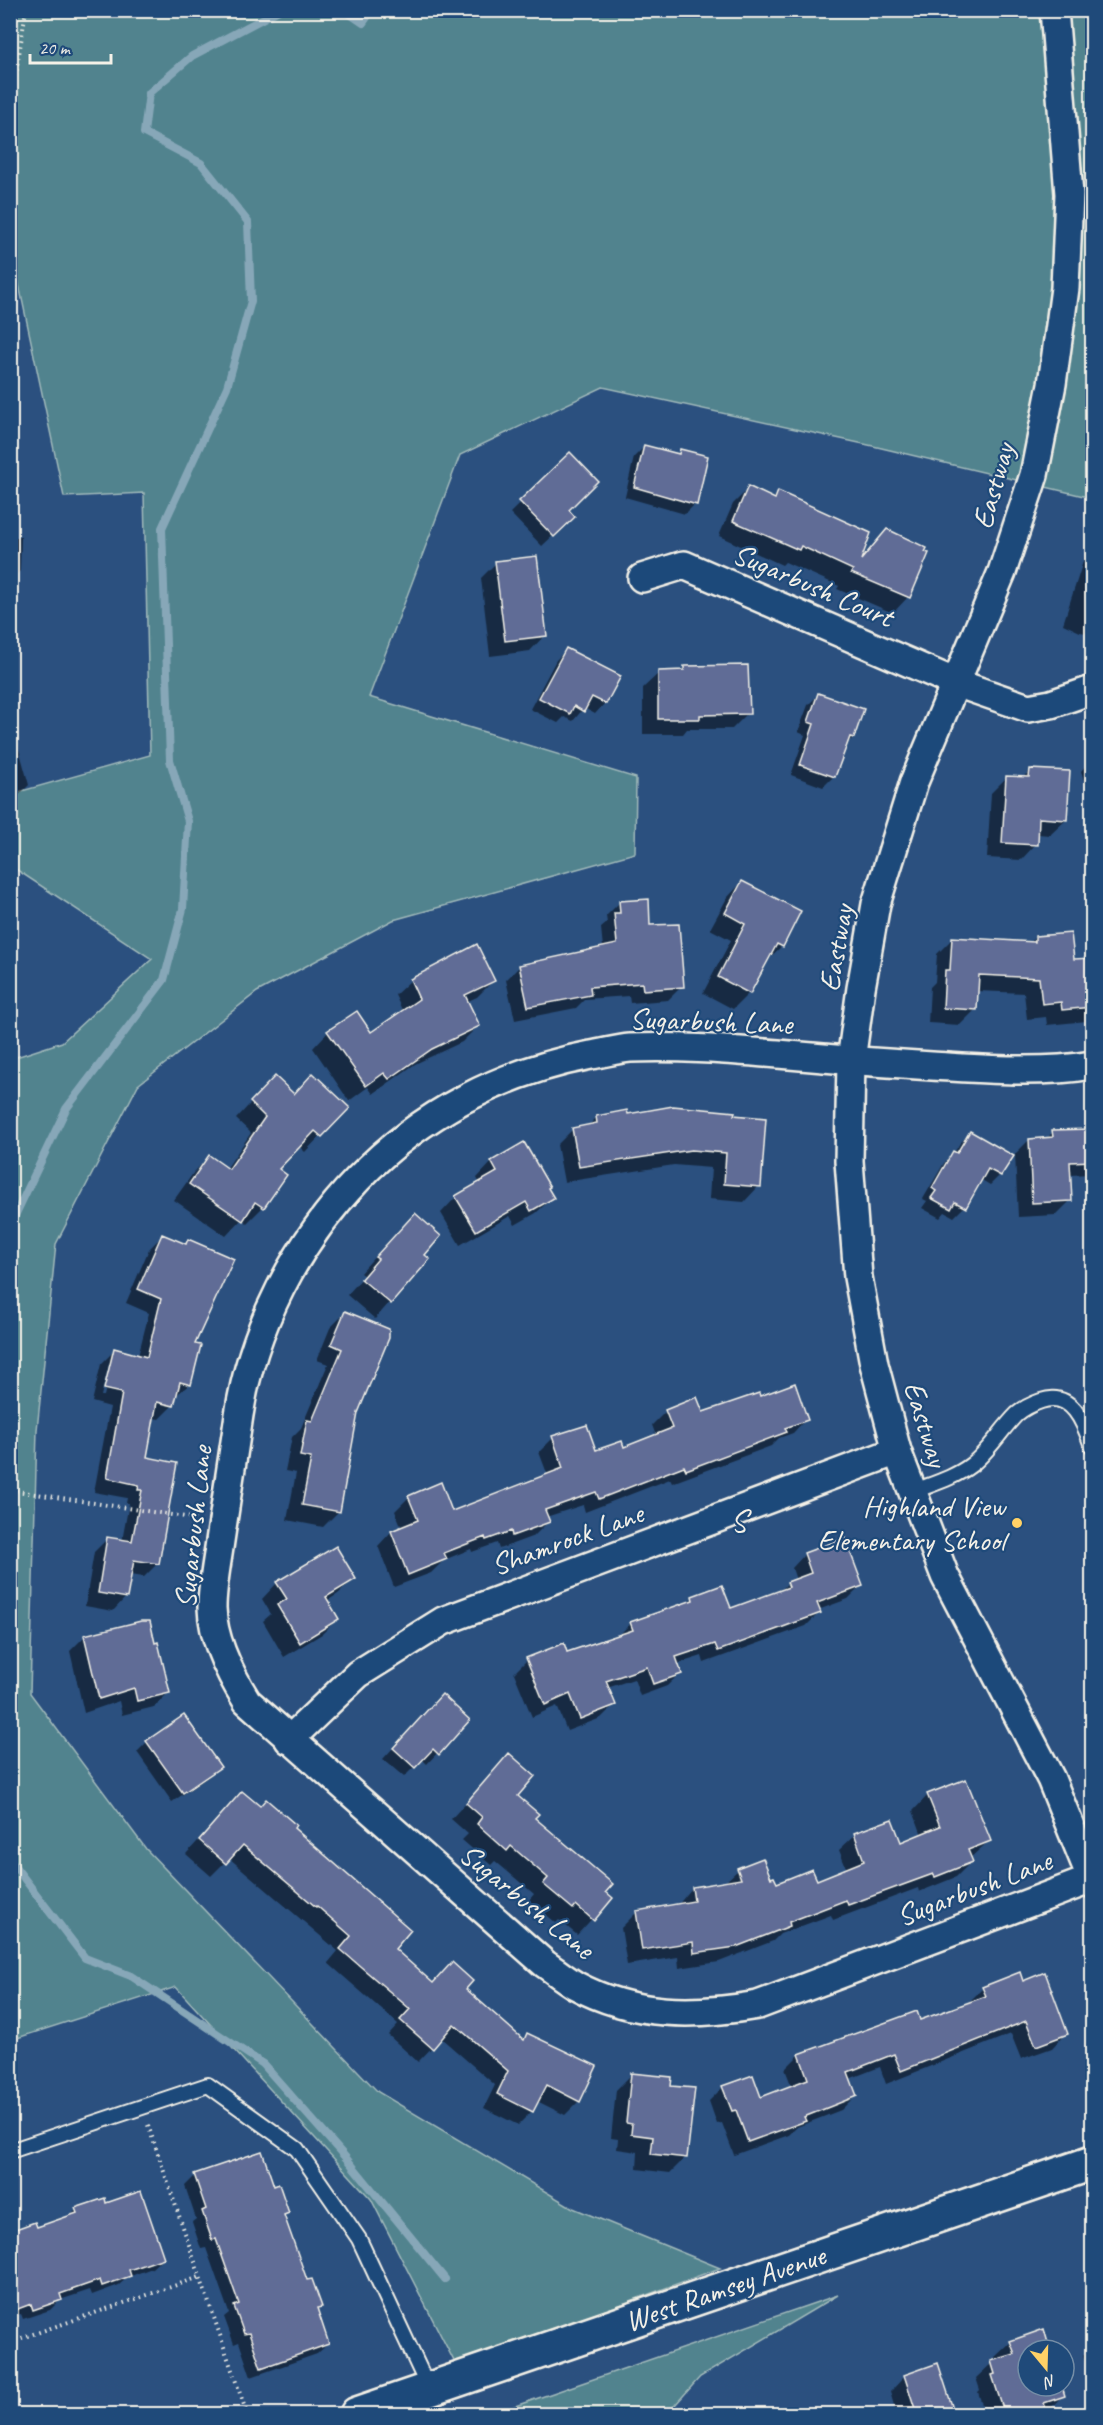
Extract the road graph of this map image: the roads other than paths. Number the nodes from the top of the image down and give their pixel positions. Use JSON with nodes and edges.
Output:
{"nodes":[{"id":1,"x":1054,"y":10,"type":"edge"},
{"id":2,"x":642,"y":579,"type":"dead end"},
{"id":3,"x":956,"y":683,"type":"junction"},
{"id":4,"x":1092,"y":690,"type":"edge"},
{"id":5,"x":851,"y":1060,"type":"junction"},
{"id":6,"x":1092,"y":1065,"type":"edge"},
{"id":7,"x":1092,"y":1446,"type":"edge"},
{"id":8,"x":897,"y":1451,"type":"junction"},
{"id":9,"x":912,"y":1492,"type":"junction"},
{"id":10,"x":289,"y":1740,"type":"junction"},
{"id":11,"x":1092,"y":1879,"type":"edge"},
{"id":12,"x":10,"y":2151,"type":"edge"},
{"id":13,"x":1092,"y":2163,"type":"edge"},
{"id":14,"x":429,"y":2389,"type":"junction"},
{"id":15,"x":357,"y":2415,"type":"edge"}],
"edges":[{"from":1,"to":3,"type":"street","name":"Eastway"},
{"from":2,"to":3,"type":"street","name":"Sugarbush Court"},
{"from":3,"to":4,"type":"street"},
{"from":3,"to":5,"type":"street","name":"Eastway"},
{"from":5,"to":6,"type":"street","name":"Sugarbush Lane"},
{"from":5,"to":8,"type":"street","name":"Eastway"},
{"from":5,"to":10,"type":"street","name":"Sugarbush Lane"},
{"from":7,"to":9,"type":"lane"},
{"from":8,"to":9,"type":"street","name":"Eastway"},
{"from":8,"to":10,"type":"street","name":"Shamrock Lane"},
{"from":9,"to":11,"type":"street","name":"Eastway"},
{"from":10,"to":11,"type":"street","name":"Sugarbush Lane"},
{"from":12,"to":14,"type":"lane"},
{"from":13,"to":14,"type":"street","name":"West Ramsey Avenue"},
{"from":14,"to":15,"type":"street","name":"West Ramsey Avenue"}]}
